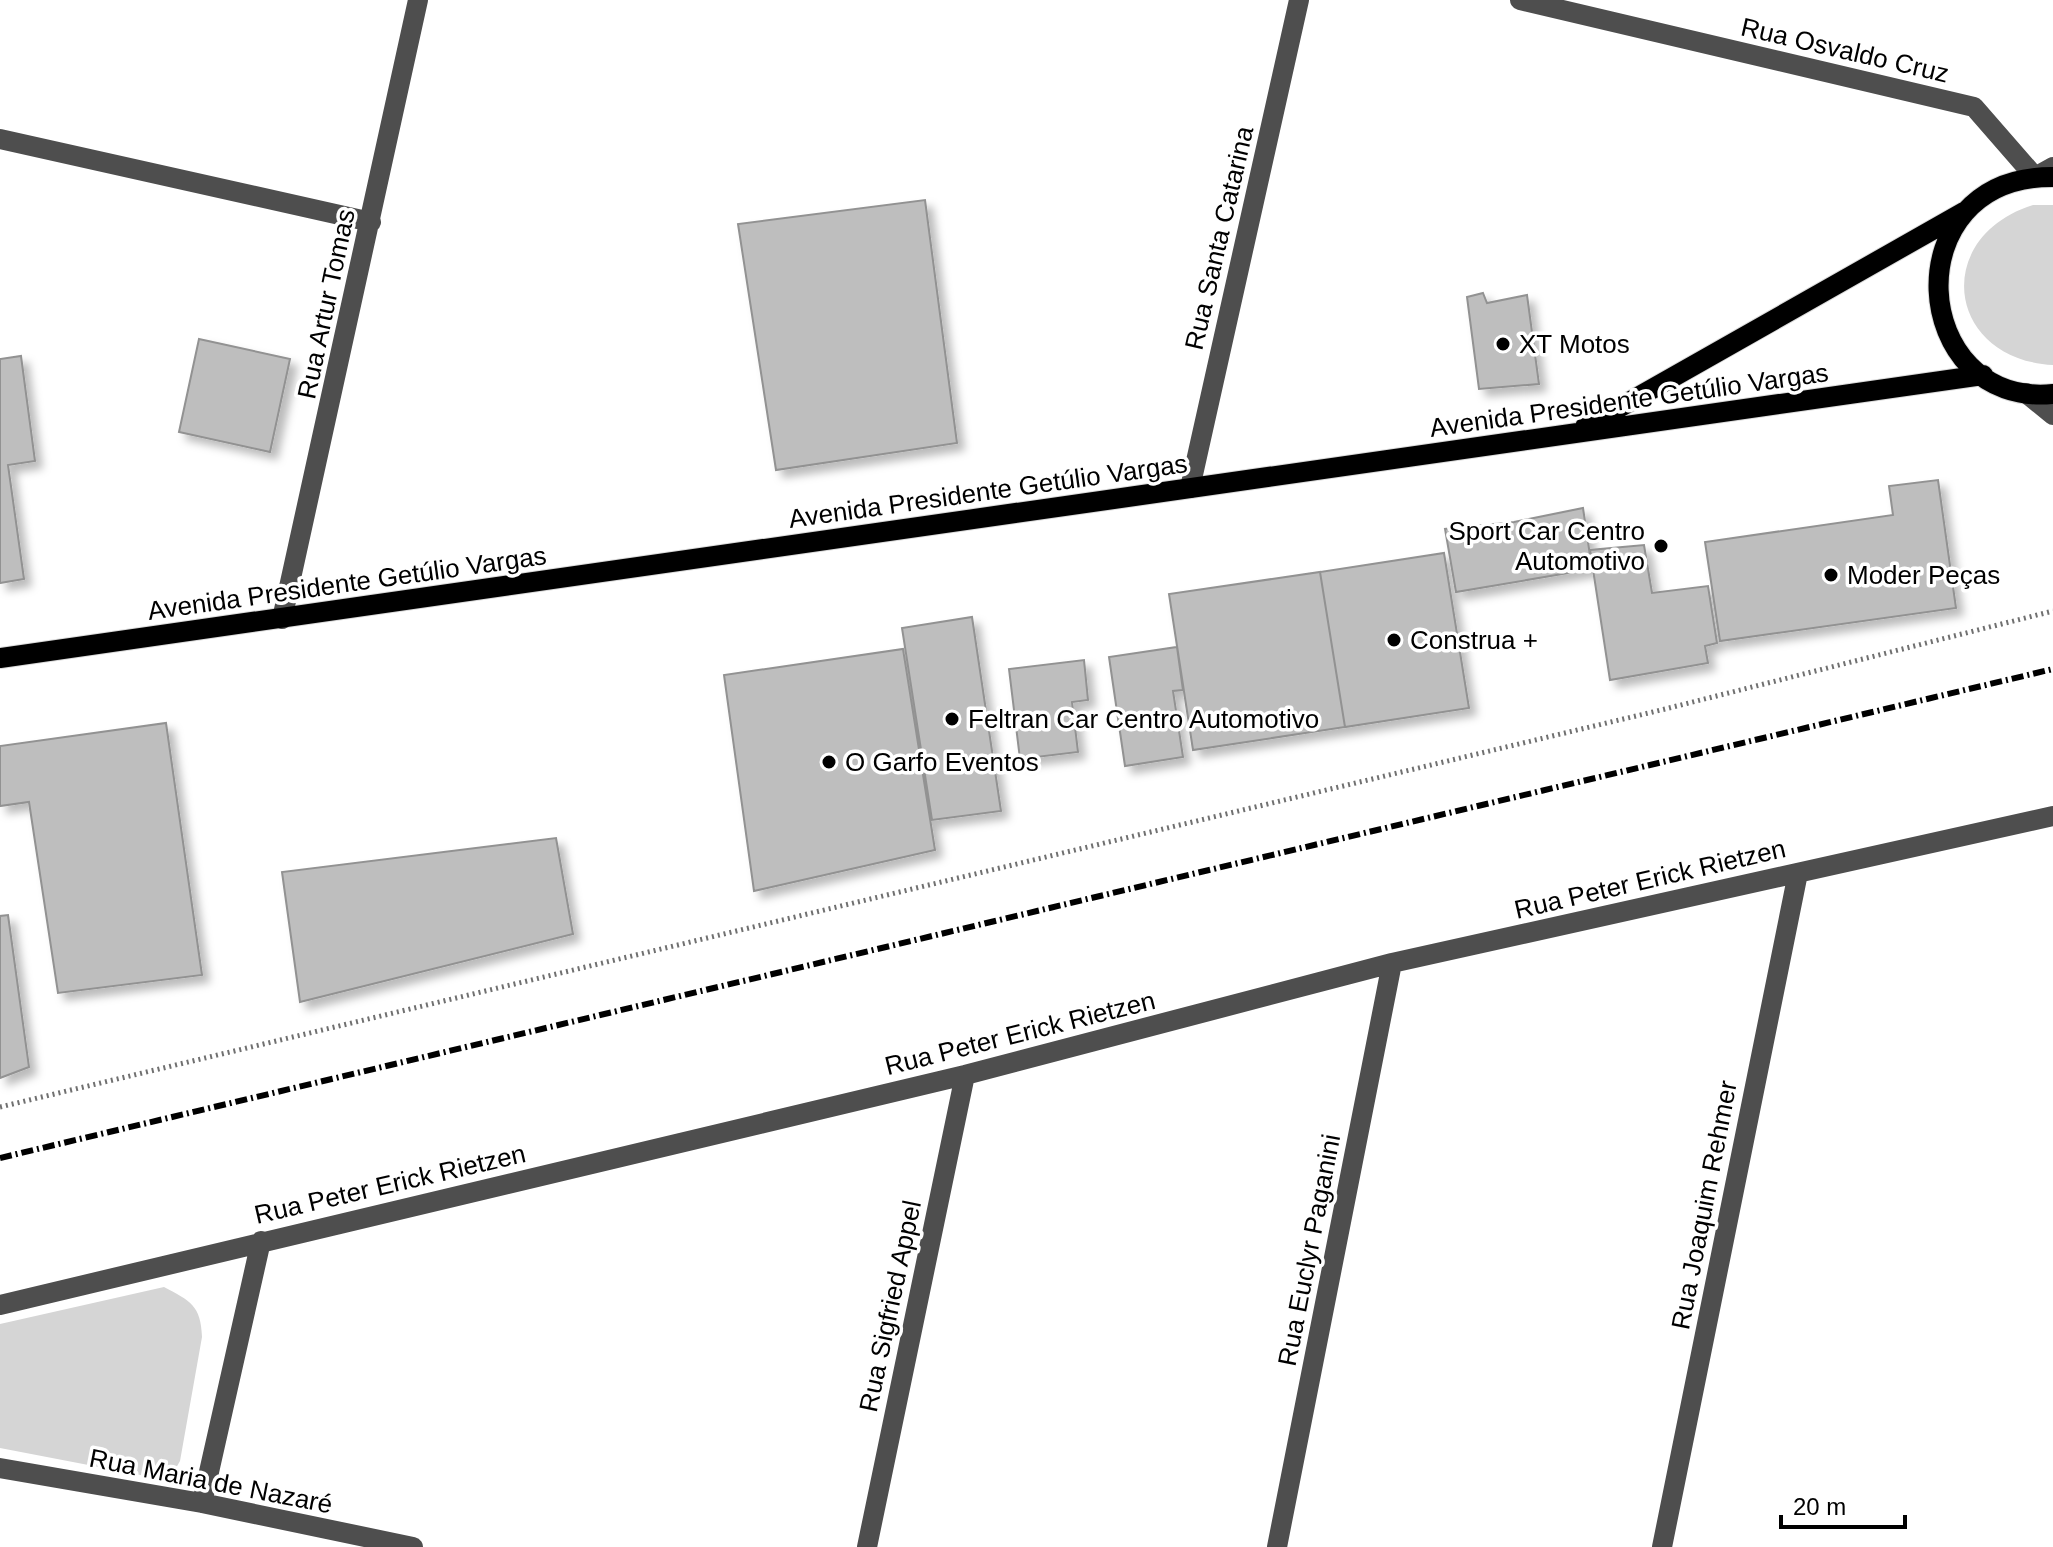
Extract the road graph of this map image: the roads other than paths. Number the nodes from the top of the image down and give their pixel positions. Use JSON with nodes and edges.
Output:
{"nodes":[{"id":1,"x":418,"y":0,"type":"edge"},
{"id":2,"x":1299,"y":0,"type":"edge"},
{"id":3,"x":1520,"y":0,"type":"edge"},
{"id":4,"x":0,"y":139,"type":"edge"},
{"id":5,"x":2047,"y":174,"type":"edge"},
{"id":6,"x":1964,"y":212,"type":"junction"},
{"id":7,"x":371,"y":222,"type":"junction"},
{"id":8,"x":1983,"y":375,"type":"junction"},
{"id":9,"x":2026,"y":393,"type":"junction"},
{"id":10,"x":2053,"y":394,"type":"edge"},
{"id":11,"x":2053,"y":415,"type":"edge"},
{"id":12,"x":1575,"y":433,"type":"junction"},
{"id":13,"x":1190,"y":488,"type":"junction"},
{"id":14,"x":282,"y":619,"type":"junction"},
{"id":15,"x":0,"y":658,"type":"edge"},
{"id":16,"x":2053,"y":816,"type":"edge"},
{"id":17,"x":1798,"y":873,"type":"junction"},
{"id":18,"x":1392,"y":963,"type":"junction"},
{"id":19,"x":965,"y":1075,"type":"junction"},
{"id":20,"x":261,"y":1241,"type":"junction"},
{"id":21,"x":0,"y":1305,"type":"edge"},
{"id":22,"x":0,"y":1468,"type":"edge"},
{"id":23,"x":202,"y":1503,"type":"junction"},
{"id":24,"x":413,"y":1547,"type":"edge"},
{"id":25,"x":867,"y":1547,"type":"edge"},
{"id":26,"x":1277,"y":1547,"type":"edge"},
{"id":27,"x":1662,"y":1547,"type":"edge"}],
"edges":[{"from":1,"to":7,"type":"street","name":"Rua Artur Tomas"},
{"from":2,"to":13,"type":"street","name":"Rua Santa Catarina"},
{"from":3,"to":5,"type":"street","name":"Rua Osvaldo Cruz"},
{"from":4,"to":7,"type":"street"},
{"from":5,"to":6,"type":"main road"},
{"from":6,"to":8,"type":"main road"},
{"from":6,"to":12,"type":"main road"},
{"from":7,"to":14,"type":"street","name":"Rua Artur Tomas"},
{"from":8,"to":9,"type":"main road"},
{"from":8,"to":12,"type":"main road","name":"Avenida Presidente Getúlio Vargas"},
{"from":9,"to":10,"type":"main road"},
{"from":9,"to":11,"type":"street"},
{"from":12,"to":13,"type":"main road","name":"Avenida Presidente Getúlio Vargas"},
{"from":13,"to":14,"type":"main road","name":"Avenida Presidente Getúlio Vargas"},
{"from":14,"to":15,"type":"main road","name":"Avenida Presidente Getúlio Vargas"},
{"from":16,"to":17,"type":"street","name":"Rua Peter Erick Rietzen"},
{"from":17,"to":18,"type":"street","name":"Rua Peter Erick Rietzen"},
{"from":17,"to":27,"type":"street","name":"Rua Joaquim Rehmer"},
{"from":18,"to":19,"type":"street","name":"Rua Peter Erick Rietzen"},
{"from":18,"to":26,"type":"street","name":"Rua Euclyr Paganini"},
{"from":19,"to":20,"type":"street","name":"Rua Peter Erick Rietzen"},
{"from":19,"to":25,"type":"street","name":"Rua Sigfried Appel"},
{"from":20,"to":21,"type":"street","name":"Rua Peter Erick Rietzen"},
{"from":20,"to":23,"type":"street"},
{"from":22,"to":23,"type":"street","name":"Rua Maria de Nazaré"},
{"from":23,"to":24,"type":"street","name":"Rua Maria de Nazaré"}]}
